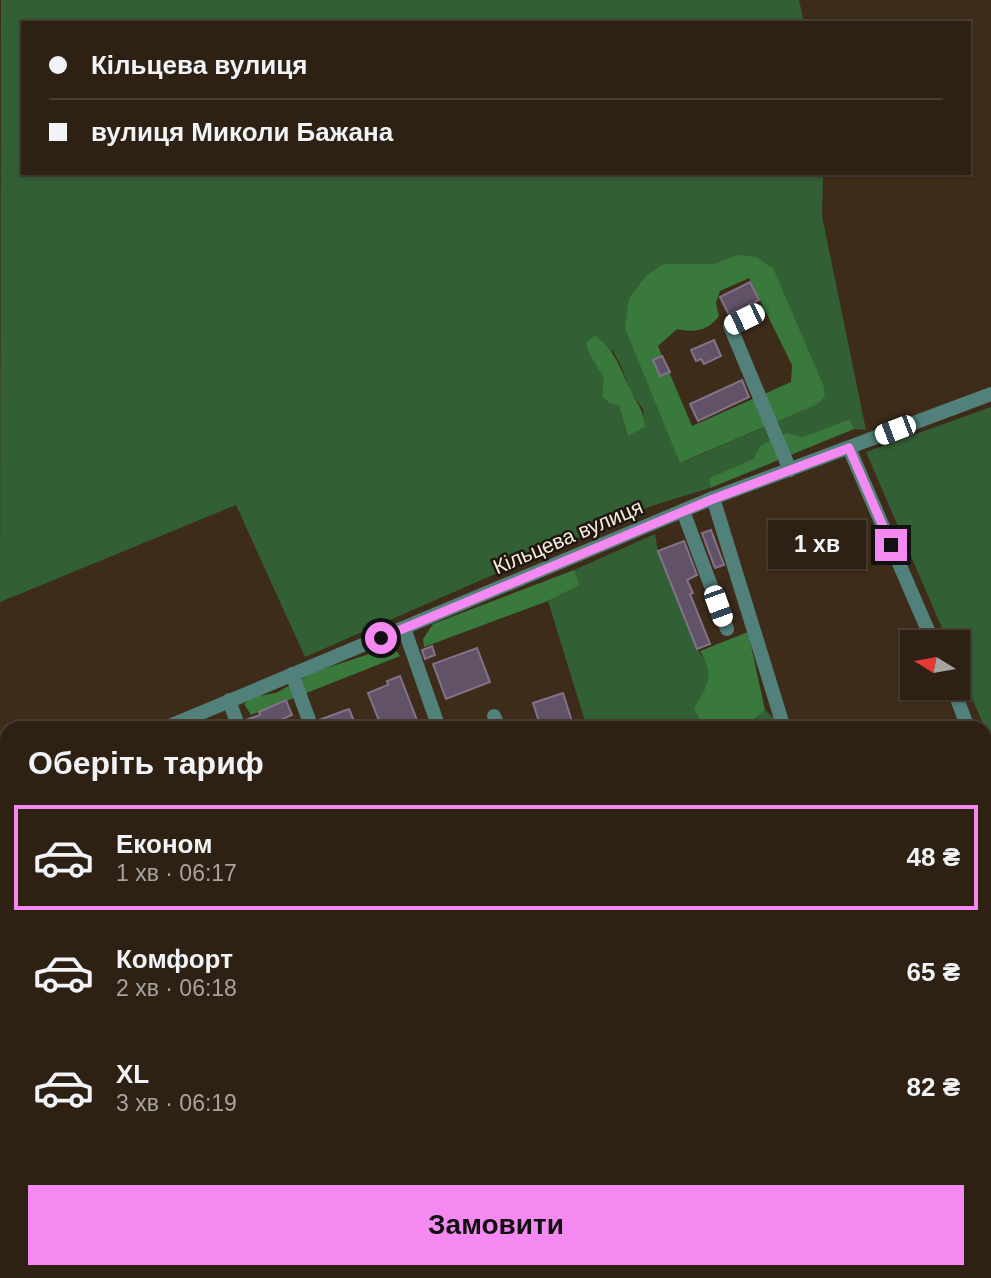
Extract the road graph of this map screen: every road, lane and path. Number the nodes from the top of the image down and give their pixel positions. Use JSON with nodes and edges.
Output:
{"nodes":[{"id":1,"x":758,"y":312,"type":"dead end"},
{"id":2,"x":991,"y":394,"type":"edge"},
{"id":3,"x":849,"y":448,"type":"junction"},
{"id":4,"x":790,"y":470,"type":"junction"},
{"id":5,"x":713,"y":499,"type":"junction"},
{"id":6,"x":683,"y":511,"type":"junction"},
{"id":7,"x":404,"y":628,"type":"junction"},
{"id":8,"x":727,"y":629,"type":"dead end"},
{"id":9,"x":928,"y":630,"type":"edge"},
{"id":10,"x":292,"y":674,"type":"junction"},
{"id":11,"x":229,"y":699,"type":"junction"},
{"id":12,"x":958,"y":700,"type":"edge"},
{"id":13,"x":180,"y":721,"type":"edge"},
{"id":14,"x":237,"y":721,"type":"edge"},
{"id":15,"x":309,"y":721,"type":"edge"},
{"id":16,"x":437,"y":721,"type":"edge"},
{"id":17,"x":782,"y":721,"type":"edge"},
{"id":18,"x":965,"y":721,"type":"edge"}],
"edges":[{"from":1,"to":4,"type":"street"},
{"from":2,"to":3,"type":"street","name":"Кільцева вулиця"},
{"from":3,"to":4,"type":"street","name":"Кільцева вулиця"},
{"from":3,"to":9,"type":"street"},
{"from":4,"to":5,"type":"street","name":"Кільцева вулиця"},
{"from":5,"to":6,"type":"street","name":"Кільцева вулиця"},
{"from":5,"to":17,"type":"street"},
{"from":6,"to":7,"type":"street","name":"Кільцева вулиця"},
{"from":6,"to":8,"type":"street"},
{"from":7,"to":10,"type":"street","name":"Кільцева вулиця"},
{"from":7,"to":16,"type":"street"},
{"from":10,"to":11,"type":"street","name":"Кільцева вулиця"},
{"from":10,"to":15,"type":"street"},
{"from":11,"to":13,"type":"street","name":"Кільцева вулиця"},
{"from":11,"to":14,"type":"street"},
{"from":12,"to":18,"type":"street"}]}
